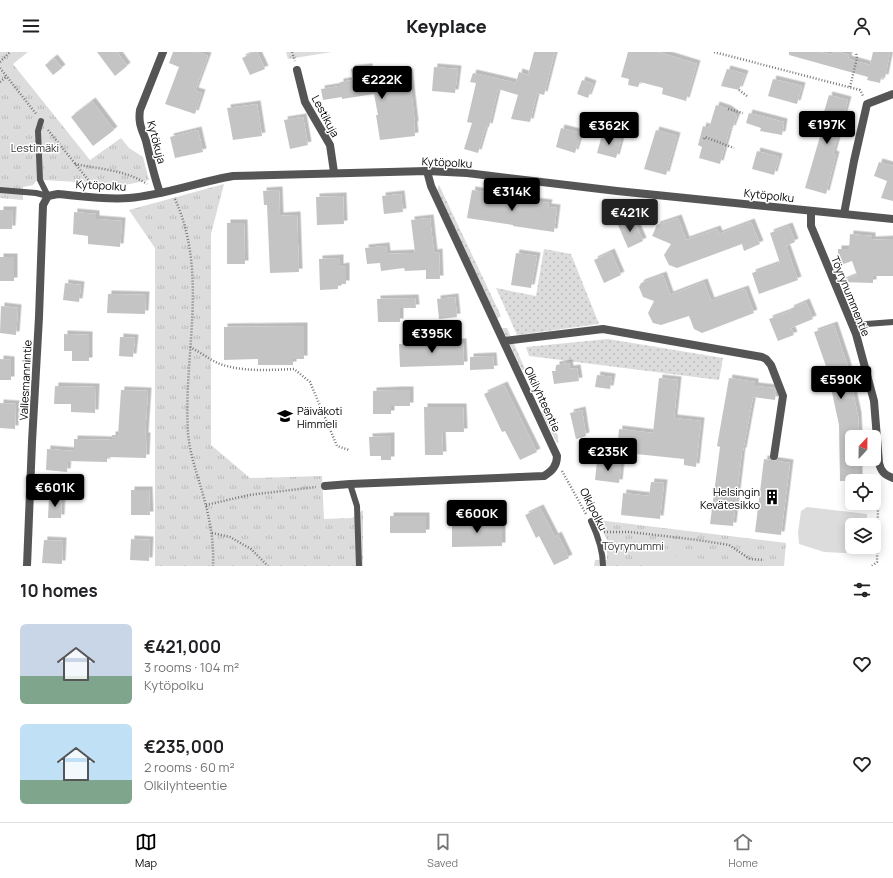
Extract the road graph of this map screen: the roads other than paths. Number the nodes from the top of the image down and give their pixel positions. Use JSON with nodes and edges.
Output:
{"nodes":[{"id":1,"x":163,"y":52,"type":"edge"},
{"id":2,"x":297,"y":70,"type":"dead end"},
{"id":3,"x":893,"y":94,"type":"edge"},
{"id":4,"x":41,"y":121,"type":"road end"},
{"id":5,"x":427,"y":171,"type":"junction"},
{"id":6,"x":334,"y":172,"type":"junction"},
{"id":7,"x":0,"y":190,"type":"edge"},
{"id":8,"x":160,"y":193,"type":"junction"},
{"id":9,"x":48,"y":196,"type":"junction"},
{"id":10,"x":811,"y":211,"type":"junction"},
{"id":11,"x":844,"y":214,"type":"junction"},
{"id":12,"x":893,"y":219,"type":"edge"},
{"id":13,"x":893,"y":322,"type":"edge"},
{"id":14,"x":853,"y":326,"type":"junction"},
{"id":15,"x":504,"y":341,"type":"junction"},
{"id":16,"x":774,"y":456,"type":"dead end"},
{"id":17,"x":893,"y":478,"type":"edge"},
{"id":18,"x":350,"y":484,"type":"junction"},
{"id":19,"x":325,"y":486,"type":"road end"},
{"id":20,"x":590,"y":521,"type":"road end"},
{"id":21,"x":27,"y":566,"type":"edge"},
{"id":22,"x":359,"y":566,"type":"edge"},
{"id":23,"x":603,"y":566,"type":"edge"}],
"edges":[{"from":1,"to":8,"type":"street","name":"Kytökuja"},
{"from":2,"to":6,"type":"street","name":"Lestikuja"},
{"from":3,"to":11,"type":"street"},
{"from":4,"to":9,"type":"lane"},
{"from":5,"to":6,"type":"street","name":"Kytöpolku"},
{"from":5,"to":10,"type":"street","name":"Kytöpolku"},
{"from":5,"to":15,"type":"street","name":"Olkilyhteentie"},
{"from":6,"to":8,"type":"street","name":"Kytöpolku"},
{"from":7,"to":9,"type":"lane"},
{"from":8,"to":9,"type":"street","name":"Kytöpolku"},
{"from":9,"to":21,"type":"street","name":"Vallesmannintie"},
{"from":10,"to":11,"type":"street","name":"Kytöpolku"},
{"from":10,"to":14,"type":"street","name":"Töyrynummentie"},
{"from":11,"to":12,"type":"street","name":"Kytöpolku"},
{"from":13,"to":14,"type":"lane"},
{"from":14,"to":17,"type":"street","name":"Töyrynummentie"},
{"from":15,"to":16,"type":"street"},
{"from":15,"to":18,"type":"street","name":"Olkilyhteentie"},
{"from":18,"to":19,"type":"street"},
{"from":18,"to":22,"type":"lane"},
{"from":20,"to":23,"type":"lane","name":"Olkipolku"}]}
